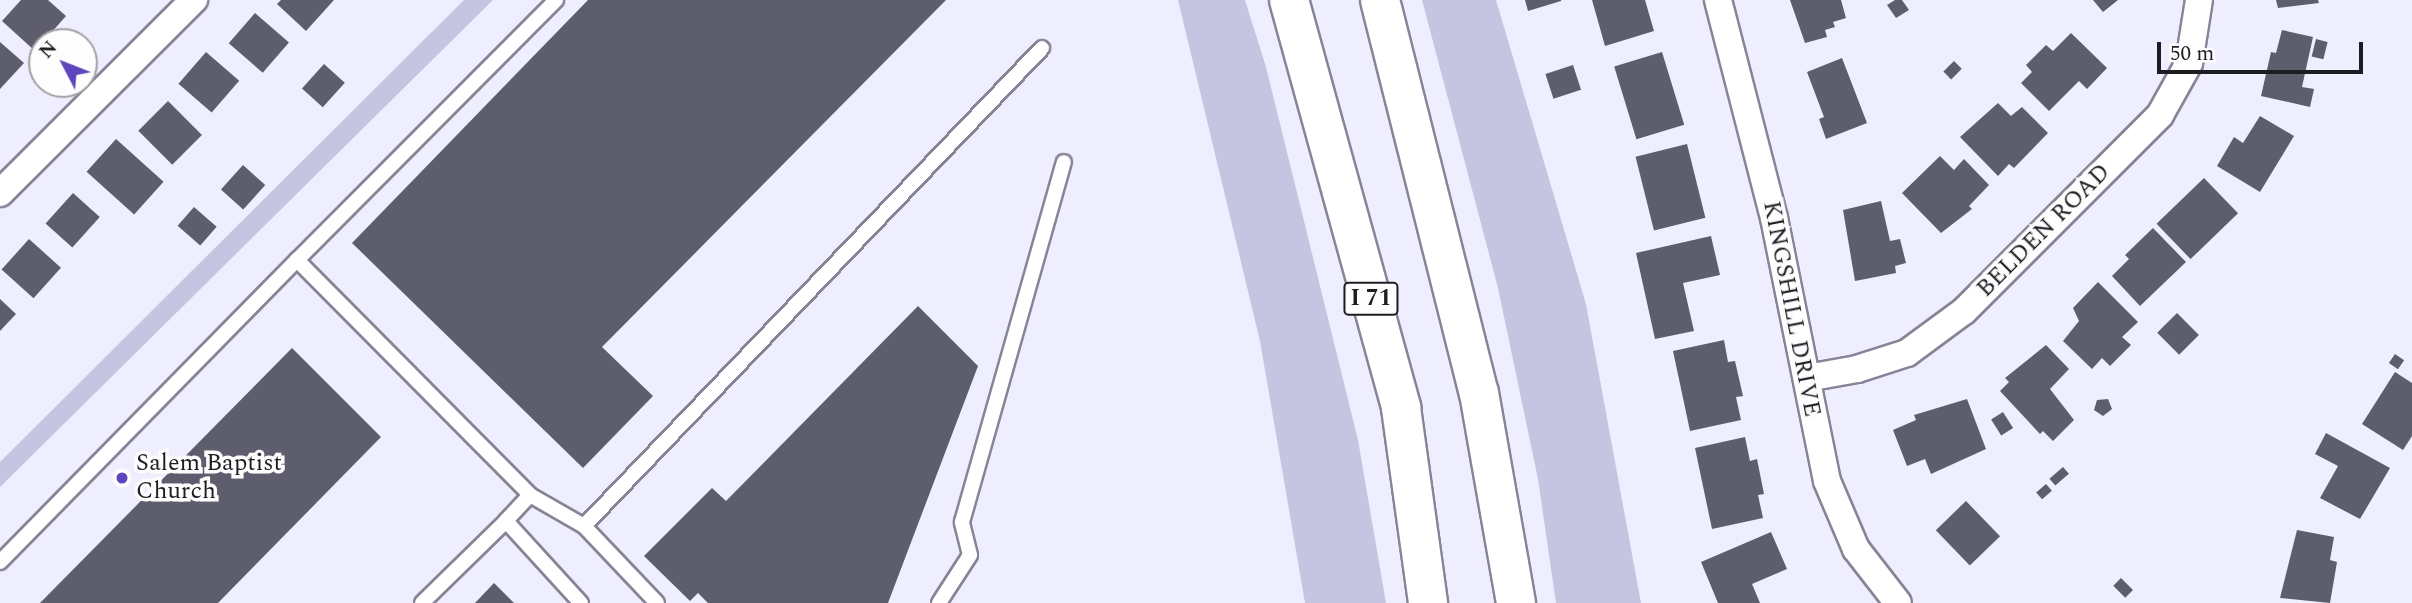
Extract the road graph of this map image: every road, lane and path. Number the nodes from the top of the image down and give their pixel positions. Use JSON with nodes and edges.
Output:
{"nodes":[{"id":1,"x":194,"y":0,"type":"edge"},
{"id":2,"x":556,"y":0,"type":"edge"},
{"id":3,"x":1289,"y":0,"type":"edge"},
{"id":4,"x":1380,"y":0,"type":"edge"},
{"id":5,"x":1718,"y":0,"type":"edge"},
{"id":6,"x":2199,"y":0,"type":"edge"},
{"id":7,"x":1042,"y":48,"type":"dead end"},
{"id":8,"x":1063,"y":162,"type":"dead end"},
{"id":9,"x":0,"y":194,"type":"edge"},
{"id":10,"x":297,"y":260,"type":"junction"},
{"id":11,"x":1807,"y":378,"type":"junction"},
{"id":12,"x":530,"y":495,"type":"junction"},
{"id":13,"x":506,"y":521,"type":"junction"},
{"id":14,"x":584,"y":526,"type":"junction"},
{"id":15,"x":0,"y":562,"type":"edge"},
{"id":16,"x":422,"y":603,"type":"edge"},
{"id":17,"x":581,"y":603,"type":"edge"},
{"id":18,"x":657,"y":603,"type":"edge"},
{"id":19,"x":939,"y":603,"type":"edge"},
{"id":20,"x":1428,"y":603,"type":"edge"},
{"id":21,"x":1516,"y":603,"type":"edge"},
{"id":22,"x":1898,"y":603,"type":"edge"}],
"edges":[{"from":1,"to":9,"type":"street"},
{"from":2,"to":10,"type":"lane"},
{"from":3,"to":20,"type":"highway","number":"I 71"},
{"from":4,"to":21,"type":"highway"},
{"from":5,"to":11,"type":"street","name":"KINGSHILL DRIVE"},
{"from":6,"to":11,"type":"street","name":"BELDEN ROAD"},
{"from":7,"to":14,"type":"lane"},
{"from":8,"to":19,"type":"lane"},
{"from":10,"to":12,"type":"lane"},
{"from":10,"to":15,"type":"lane"},
{"from":11,"to":22,"type":"street","name":"KINGSHILL DRIVE"},
{"from":12,"to":13,"type":"lane"},
{"from":12,"to":14,"type":"lane"},
{"from":13,"to":16,"type":"lane"},
{"from":13,"to":17,"type":"lane"},
{"from":14,"to":18,"type":"lane"}]}
